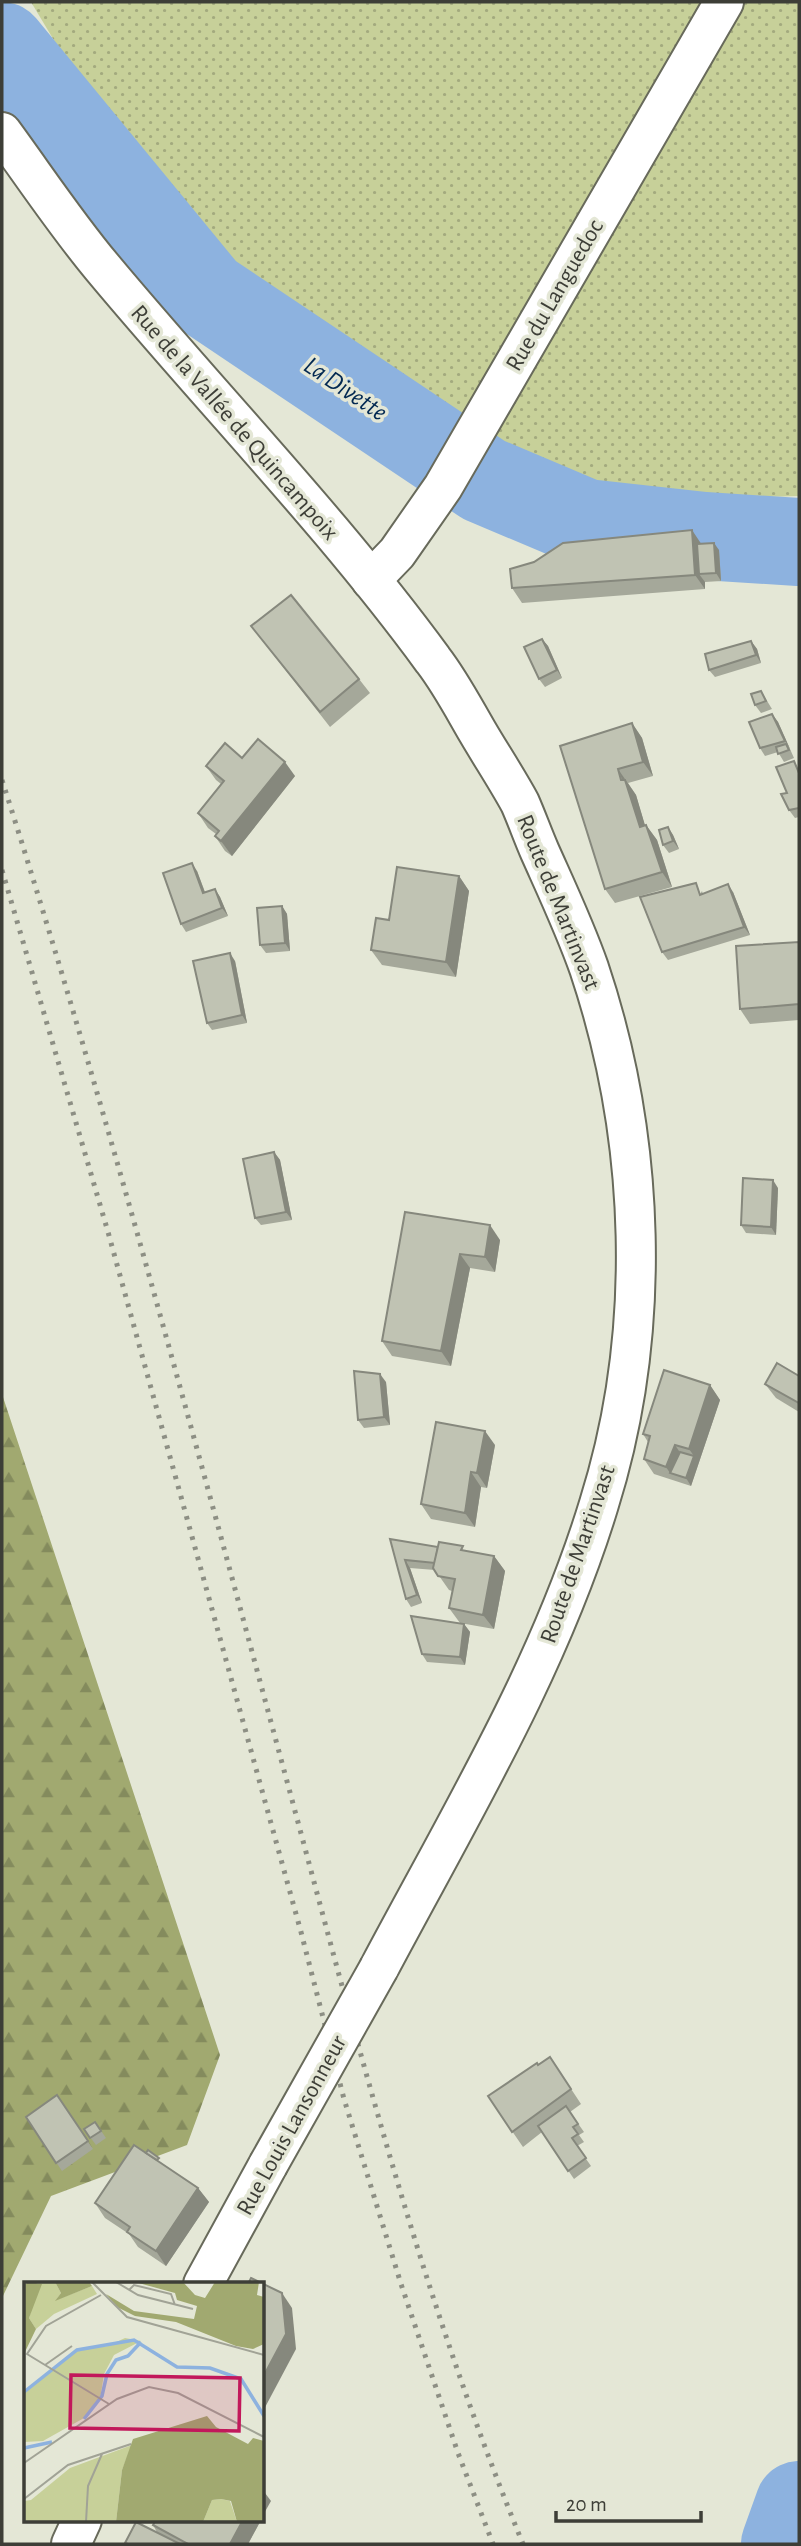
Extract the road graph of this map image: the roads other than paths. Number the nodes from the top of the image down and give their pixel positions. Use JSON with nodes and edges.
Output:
{"nodes":[{"id":1,"x":724,"y":2,"type":"edge"},
{"id":2,"x":2,"y":132,"type":"edge"},
{"id":3,"x":371,"y":580,"type":"junction"},
{"id":4,"x":379,"y":1968,"type":"joint"},
{"id":5,"x":204,"y":2282,"type":"edge"},
{"id":6,"x":81,"y":2522,"type":"edge"},
{"id":7,"x":71,"y":2544,"type":"edge"}],
"edges":[{"from":1,"to":3,"type":"main road","name":"Rue du Languedoc"},
{"from":2,"to":3,"type":"main road","name":"Rue de la Vallée de Quincampoix"},
{"from":3,"to":4,"type":"main road","name":"Route de Martinvast"},
{"from":4,"to":5,"type":"main road","name":"Rue Louis Lansonneur","bridge":true},
{"from":6,"to":7,"type":"main road"}]}
